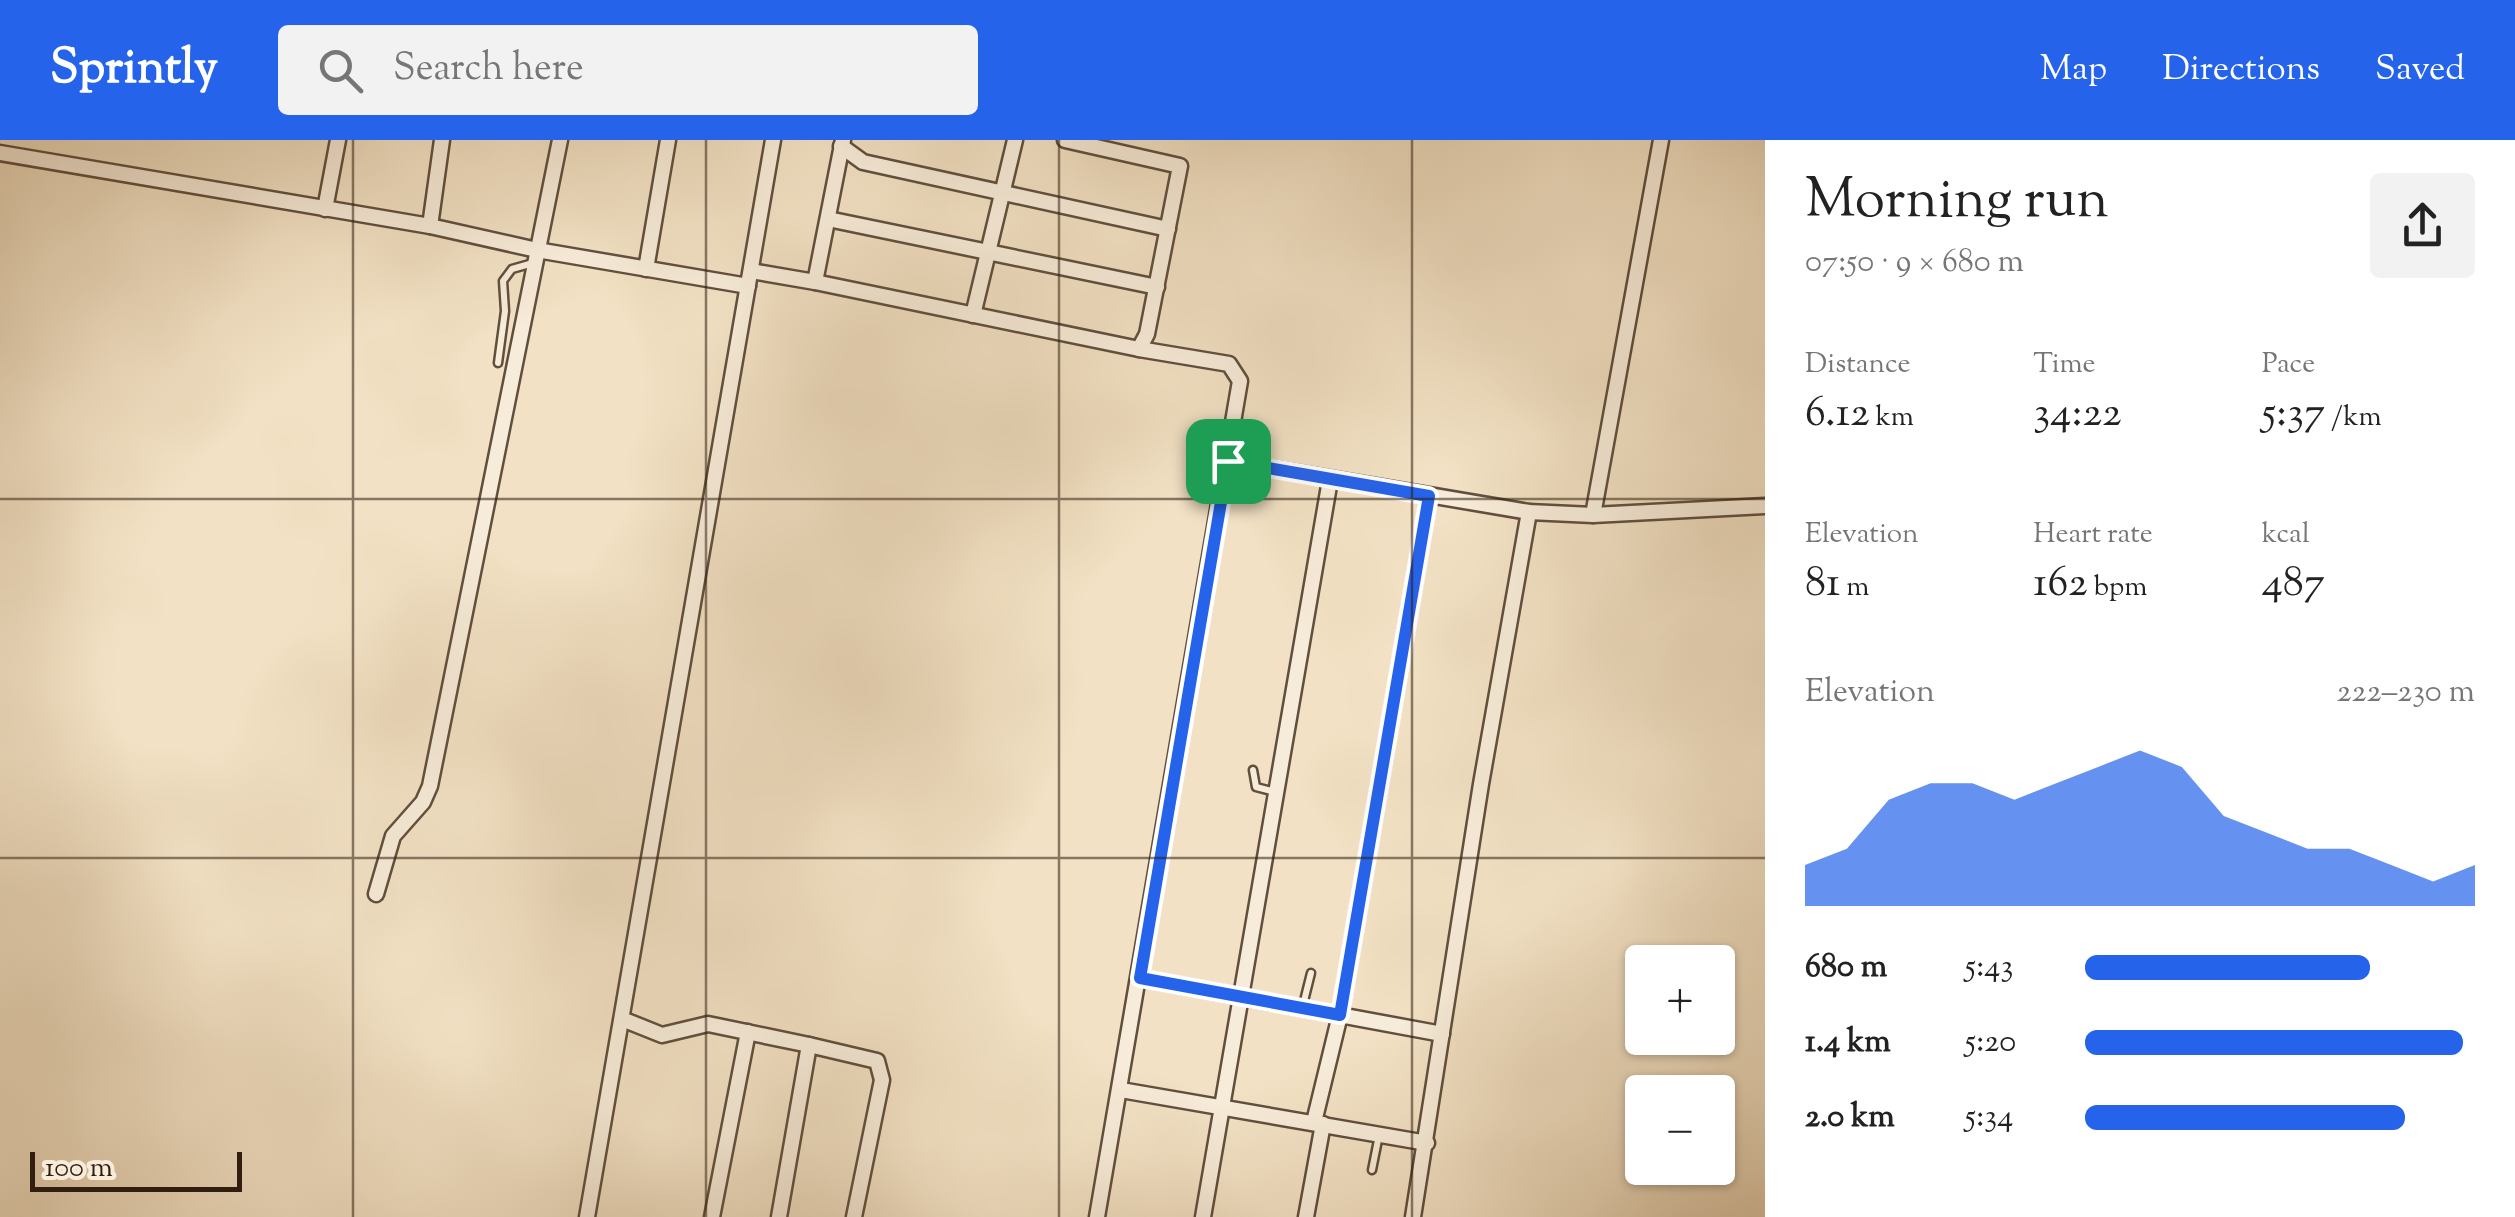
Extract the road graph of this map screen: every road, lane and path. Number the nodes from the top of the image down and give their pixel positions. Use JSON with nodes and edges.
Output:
{"nodes":[{"id":1,"x":338,"y":140,"type":"edge"},
{"id":2,"x":442,"y":140,"type":"edge"},
{"id":3,"x":560,"y":140,"type":"edge"},
{"id":4,"x":668,"y":140,"type":"edge"},
{"id":5,"x":772,"y":140,"type":"edge"},
{"id":6,"x":1015,"y":140,"type":"edge"},
{"id":7,"x":1066,"y":140,"type":"edge"},
{"id":8,"x":1661,"y":140,"type":"edge"},
{"id":9,"x":842,"y":143,"type":"edge"},
{"id":10,"x":0,"y":153,"type":"edge"},
{"id":11,"x":1002,"y":191,"type":"junction"},
{"id":12,"x":325,"y":209,"type":"junction"},
{"id":13,"x":828,"y":219,"type":"junction"},
{"id":14,"x":430,"y":226,"type":"junction"},
{"id":15,"x":1168,"y":229,"type":"junction"},
{"id":16,"x":988,"y":252,"type":"junction"},
{"id":17,"x":536,"y":256,"type":"junction"},
{"id":18,"x":646,"y":269,"type":"junction"},
{"id":19,"x":750,"y":279,"type":"junction"},
{"id":20,"x":815,"y":282,"type":"junction"},
{"id":21,"x":1156,"y":287,"type":"junction"},
{"id":22,"x":973,"y":315,"type":"junction"},
{"id":23,"x":1139,"y":348,"type":"junction"},
{"id":24,"x":498,"y":363,"type":"dead end"},
{"id":25,"x":1228,"y":461,"type":"junction"},
{"id":26,"x":1330,"y":480,"type":"junction"},
{"id":27,"x":1429,"y":496,"type":"junction"},
{"id":28,"x":1765,"y":506,"type":"edge"},
{"id":29,"x":1530,"y":512,"type":"junction"},
{"id":30,"x":1593,"y":516,"type":"junction"},
{"id":31,"x":1253,"y":770,"type":"dead end"},
{"id":32,"x":1276,"y":792,"type":"junction"},
{"id":33,"x":376,"y":894,"type":"dead end"},
{"id":34,"x":1310,"y":972,"type":"dead end"},
{"id":35,"x":1140,"y":978,"type":"junction"},
{"id":36,"x":1242,"y":998,"type":"junction"},
{"id":37,"x":1302,"y":1010,"type":"junction"},
{"id":38,"x":1340,"y":1015,"type":"junction"},
{"id":39,"x":622,"y":1018,"type":"junction"},
{"id":40,"x":748,"y":1032,"type":"junction"},
{"id":41,"x":1442,"y":1034,"type":"junction"},
{"id":42,"x":810,"y":1045,"type":"junction"},
{"id":43,"x":1121,"y":1090,"type":"junction"},
{"id":44,"x":1224,"y":1104,"type":"junction"},
{"id":45,"x":1318,"y":1123,"type":"junction"},
{"id":46,"x":1379,"y":1134,"type":"junction"},
{"id":47,"x":1427,"y":1143,"type":"junction"},
{"id":48,"x":1372,"y":1170,"type":"dead end"},
{"id":49,"x":588,"y":1217,"type":"edge"},
{"id":50,"x":712,"y":1217,"type":"edge"},
{"id":51,"x":778,"y":1217,"type":"edge"},
{"id":52,"x":854,"y":1217,"type":"edge"},
{"id":53,"x":1097,"y":1217,"type":"edge"},
{"id":54,"x":1203,"y":1217,"type":"edge"},
{"id":55,"x":1306,"y":1217,"type":"edge"},
{"id":56,"x":1413,"y":1217,"type":"edge"}],
"edges":[{"from":1,"to":12,"type":"street"},
{"from":2,"to":14,"type":"street"},
{"from":3,"to":17,"type":"street"},
{"from":4,"to":18,"type":"street"},
{"from":5,"to":19,"type":"street"},
{"from":6,"to":11,"type":"street"},
{"from":7,"to":15,"type":"street"},
{"from":8,"to":30,"type":"street"},
{"from":9,"to":11,"type":"street"},
{"from":9,"to":13,"type":"street"},
{"from":10,"to":12,"type":"street"},
{"from":11,"to":15,"type":"street"},
{"from":11,"to":16,"type":"street"},
{"from":12,"to":14,"type":"street"},
{"from":13,"to":16,"type":"street"},
{"from":13,"to":20,"type":"street"},
{"from":14,"to":17,"type":"street"},
{"from":15,"to":21,"type":"street"},
{"from":16,"to":21,"type":"street"},
{"from":16,"to":22,"type":"street"},
{"from":17,"to":18,"type":"street"},
{"from":17,"to":24,"type":"lane"},
{"from":17,"to":33,"type":"street"},
{"from":18,"to":19,"type":"street"},
{"from":19,"to":20,"type":"street"},
{"from":19,"to":39,"type":"street"},
{"from":20,"to":22,"type":"street"},
{"from":21,"to":23,"type":"street"},
{"from":22,"to":23,"type":"street"},
{"from":23,"to":25,"type":"street"},
{"from":25,"to":26,"type":"street"},
{"from":25,"to":35,"type":"street"},
{"from":26,"to":27,"type":"street"},
{"from":26,"to":32,"type":"street"},
{"from":27,"to":29,"type":"street"},
{"from":27,"to":38,"type":"street"},
{"from":28,"to":30,"type":"street"},
{"from":29,"to":30,"type":"street"},
{"from":29,"to":41,"type":"street"},
{"from":31,"to":32,"type":"lane"},
{"from":32,"to":36,"type":"street"},
{"from":34,"to":37,"type":"lane"},
{"from":35,"to":36,"type":"street"},
{"from":35,"to":43,"type":"street"},
{"from":36,"to":37,"type":"street"},
{"from":36,"to":44,"type":"street"},
{"from":37,"to":38,"type":"street"},
{"from":38,"to":41,"type":"street"},
{"from":38,"to":45,"type":"street"},
{"from":39,"to":40,"type":"street"},
{"from":39,"to":49,"type":"street"},
{"from":40,"to":42,"type":"street"},
{"from":40,"to":50,"type":"street"},
{"from":41,"to":47,"type":"street"},
{"from":42,"to":51,"type":"street"},
{"from":42,"to":52,"type":"street"},
{"from":43,"to":44,"type":"street"},
{"from":43,"to":53,"type":"street"},
{"from":44,"to":45,"type":"street"},
{"from":44,"to":54,"type":"street"},
{"from":45,"to":46,"type":"street"},
{"from":45,"to":55,"type":"street"},
{"from":46,"to":47,"type":"street"},
{"from":46,"to":48,"type":"lane"},
{"from":47,"to":56,"type":"street"}]}
